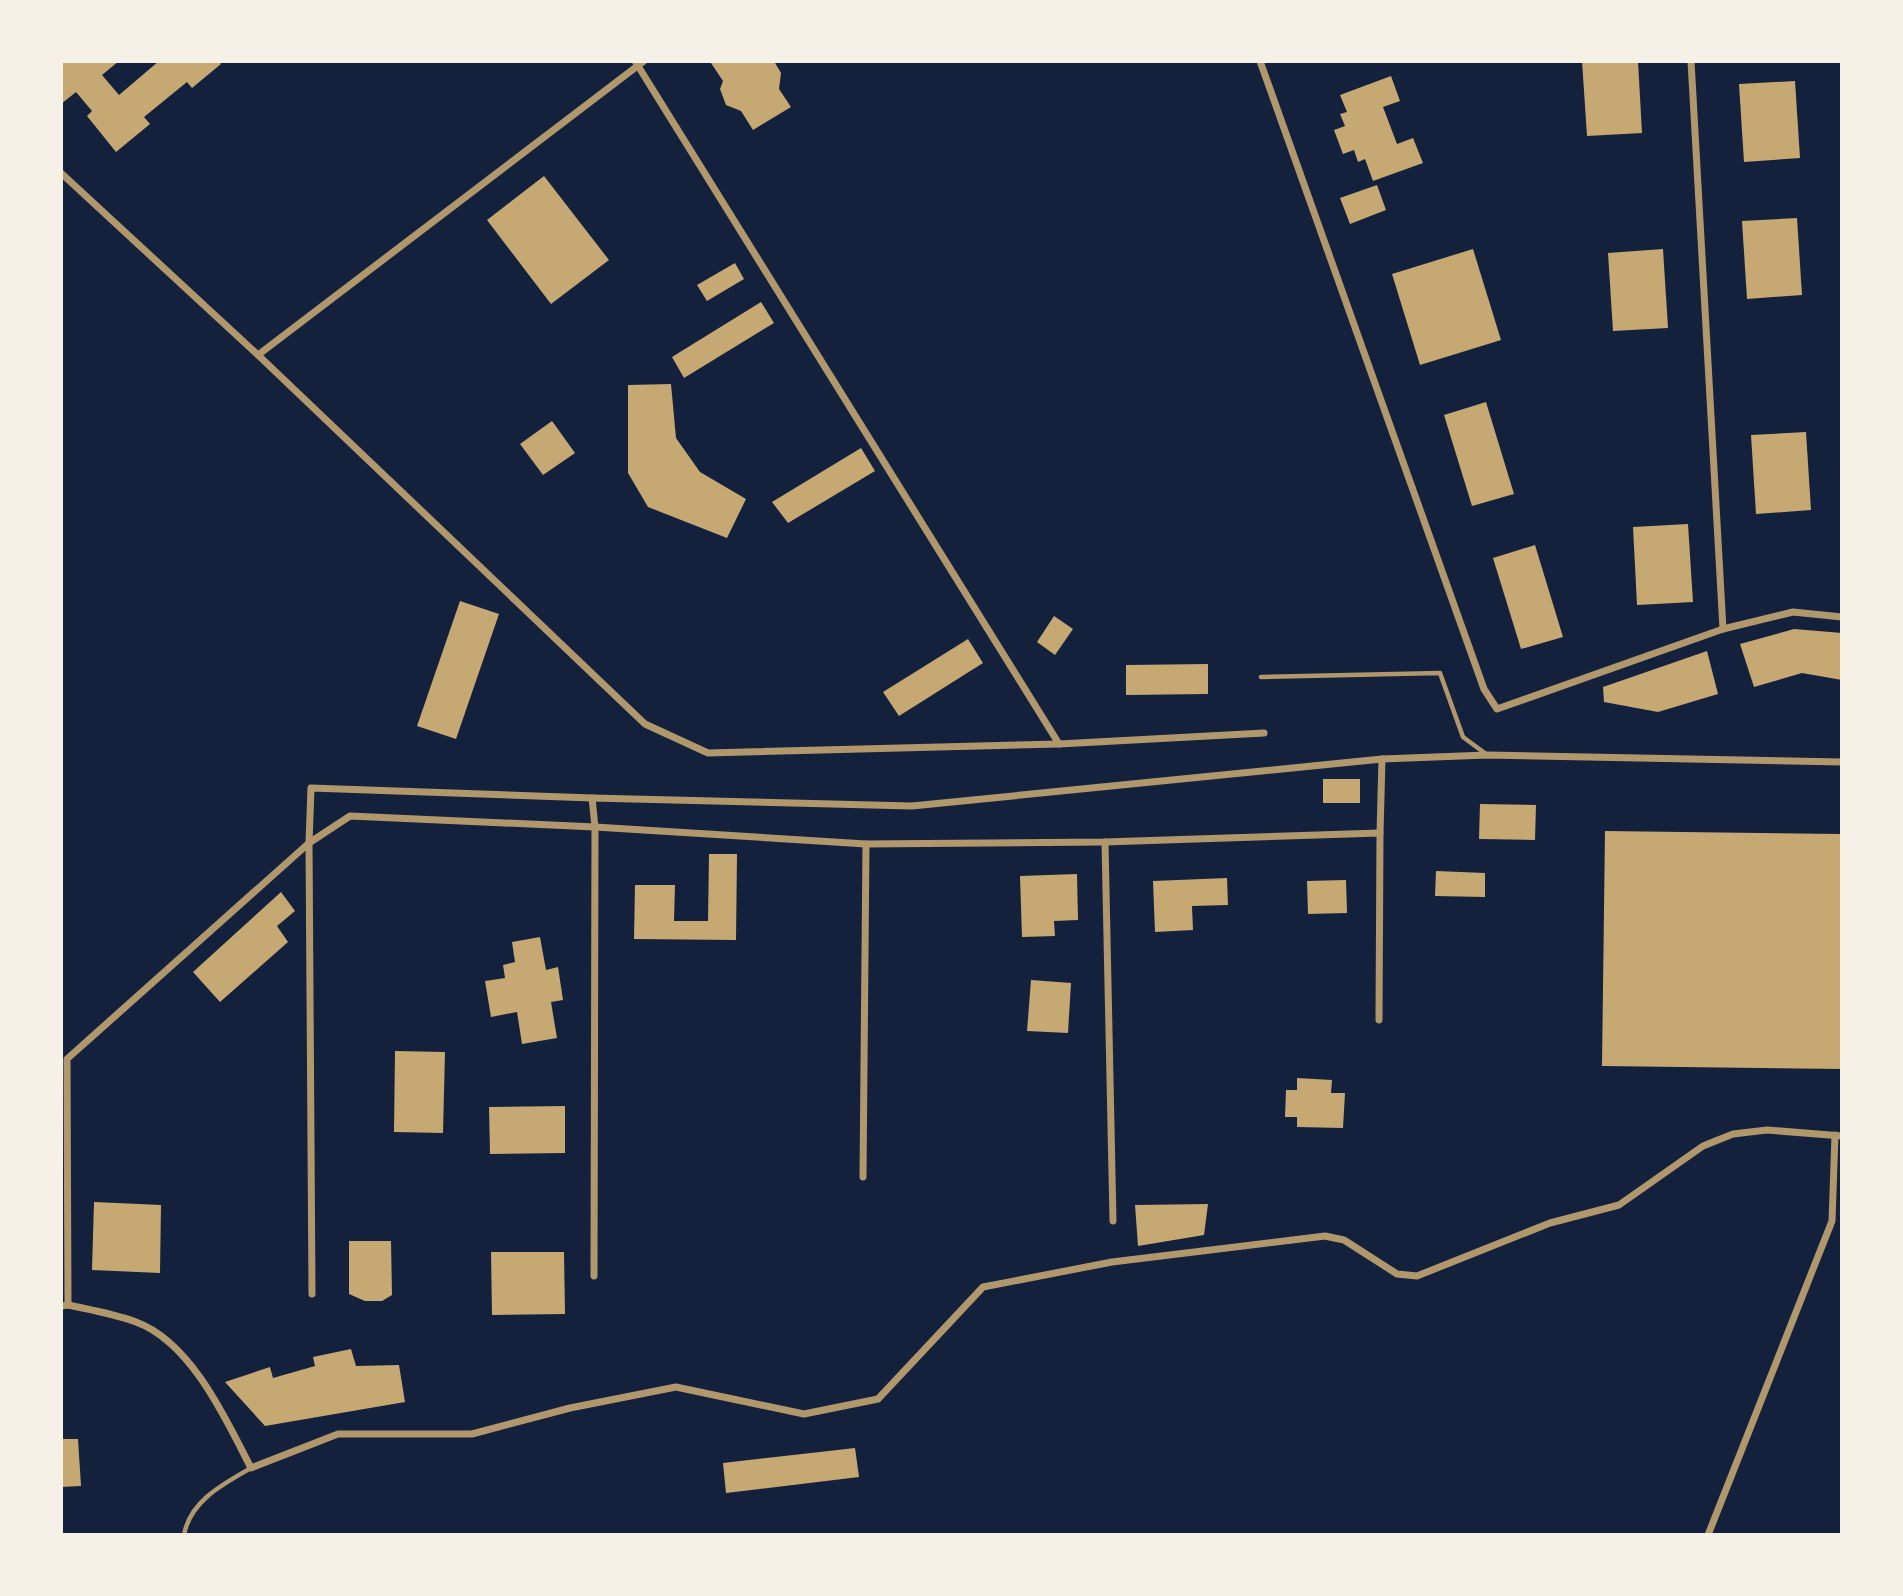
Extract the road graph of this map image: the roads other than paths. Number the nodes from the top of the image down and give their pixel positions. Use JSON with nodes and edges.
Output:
{"nodes":[{"id":1,"x":1260,"y":61,"type":"edge"},
{"id":2,"x":1691,"y":61,"type":"edge"},
{"id":3,"x":639,"y":63,"type":"edge"},
{"id":4,"x":61,"y":173,"type":"edge"},
{"id":5,"x":258,"y":355,"type":"junction"},
{"id":6,"x":1842,"y":617,"type":"edge"},
{"id":7,"x":1723,"y":629,"type":"junction"},
{"id":8,"x":1261,"y":677,"type":"dead end"},
{"id":9,"x":1264,"y":733,"type":"dead end"},
{"id":10,"x":1059,"y":744,"type":"junction"},
{"id":11,"x":1487,"y":755,"type":"junction"},
{"id":12,"x":1382,"y":759,"type":"junction"},
{"id":13,"x":1842,"y":762,"type":"edge"},
{"id":14,"x":592,"y":797,"type":"junction"},
{"id":15,"x":595,"y":827,"type":"junction"},
{"id":16,"x":1380,"y":833,"type":"junction"},
{"id":17,"x":1105,"y":842,"type":"junction"},
{"id":18,"x":309,"y":843,"type":"junction"},
{"id":19,"x":866,"y":844,"type":"junction"},
{"id":20,"x":1379,"y":1020,"type":"dead end"},
{"id":21,"x":1839,"y":1136,"type":"edge"},
{"id":22,"x":863,"y":1177,"type":"dead end"},
{"id":23,"x":1113,"y":1221,"type":"dead end"},
{"id":24,"x":594,"y":1276,"type":"dead end"},
{"id":25,"x":312,"y":1294,"type":"dead end"},
{"id":26,"x":65,"y":1305,"type":"edge"},
{"id":27,"x":251,"y":1468,"type":"junction"},
{"id":28,"x":184,"y":1535,"type":"edge"},
{"id":29,"x":1708,"y":1535,"type":"edge"}],
"edges":[{"from":1,"to":7,"type":"street"},
{"from":2,"to":7,"type":"street"},
{"from":3,"to":5,"type":"street"},
{"from":3,"to":10,"type":"street"},
{"from":4,"to":5,"type":"street"},
{"from":5,"to":10,"type":"street"},
{"from":6,"to":7,"type":"street"},
{"from":8,"to":11,"type":"lane"},
{"from":9,"to":10,"type":"street"},
{"from":11,"to":12,"type":"street"},
{"from":11,"to":13,"type":"street"},
{"from":12,"to":14,"type":"street"},
{"from":12,"to":16,"type":"street"},
{"from":14,"to":15,"type":"street"},
{"from":14,"to":18,"type":"street"},
{"from":15,"to":18,"type":"street"},
{"from":15,"to":19,"type":"street"},
{"from":15,"to":24,"type":"street"},
{"from":16,"to":17,"type":"street"},
{"from":16,"to":20,"type":"street"},
{"from":17,"to":19,"type":"street"},
{"from":17,"to":23,"type":"street"},
{"from":18,"to":25,"type":"street"},
{"from":18,"to":26,"type":"street"},
{"from":19,"to":22,"type":"street"},
{"from":21,"to":27,"type":"street"},
{"from":21,"to":29,"type":"street"},
{"from":26,"to":27,"type":"street"},
{"from":27,"to":28,"type":"lane"}]}
